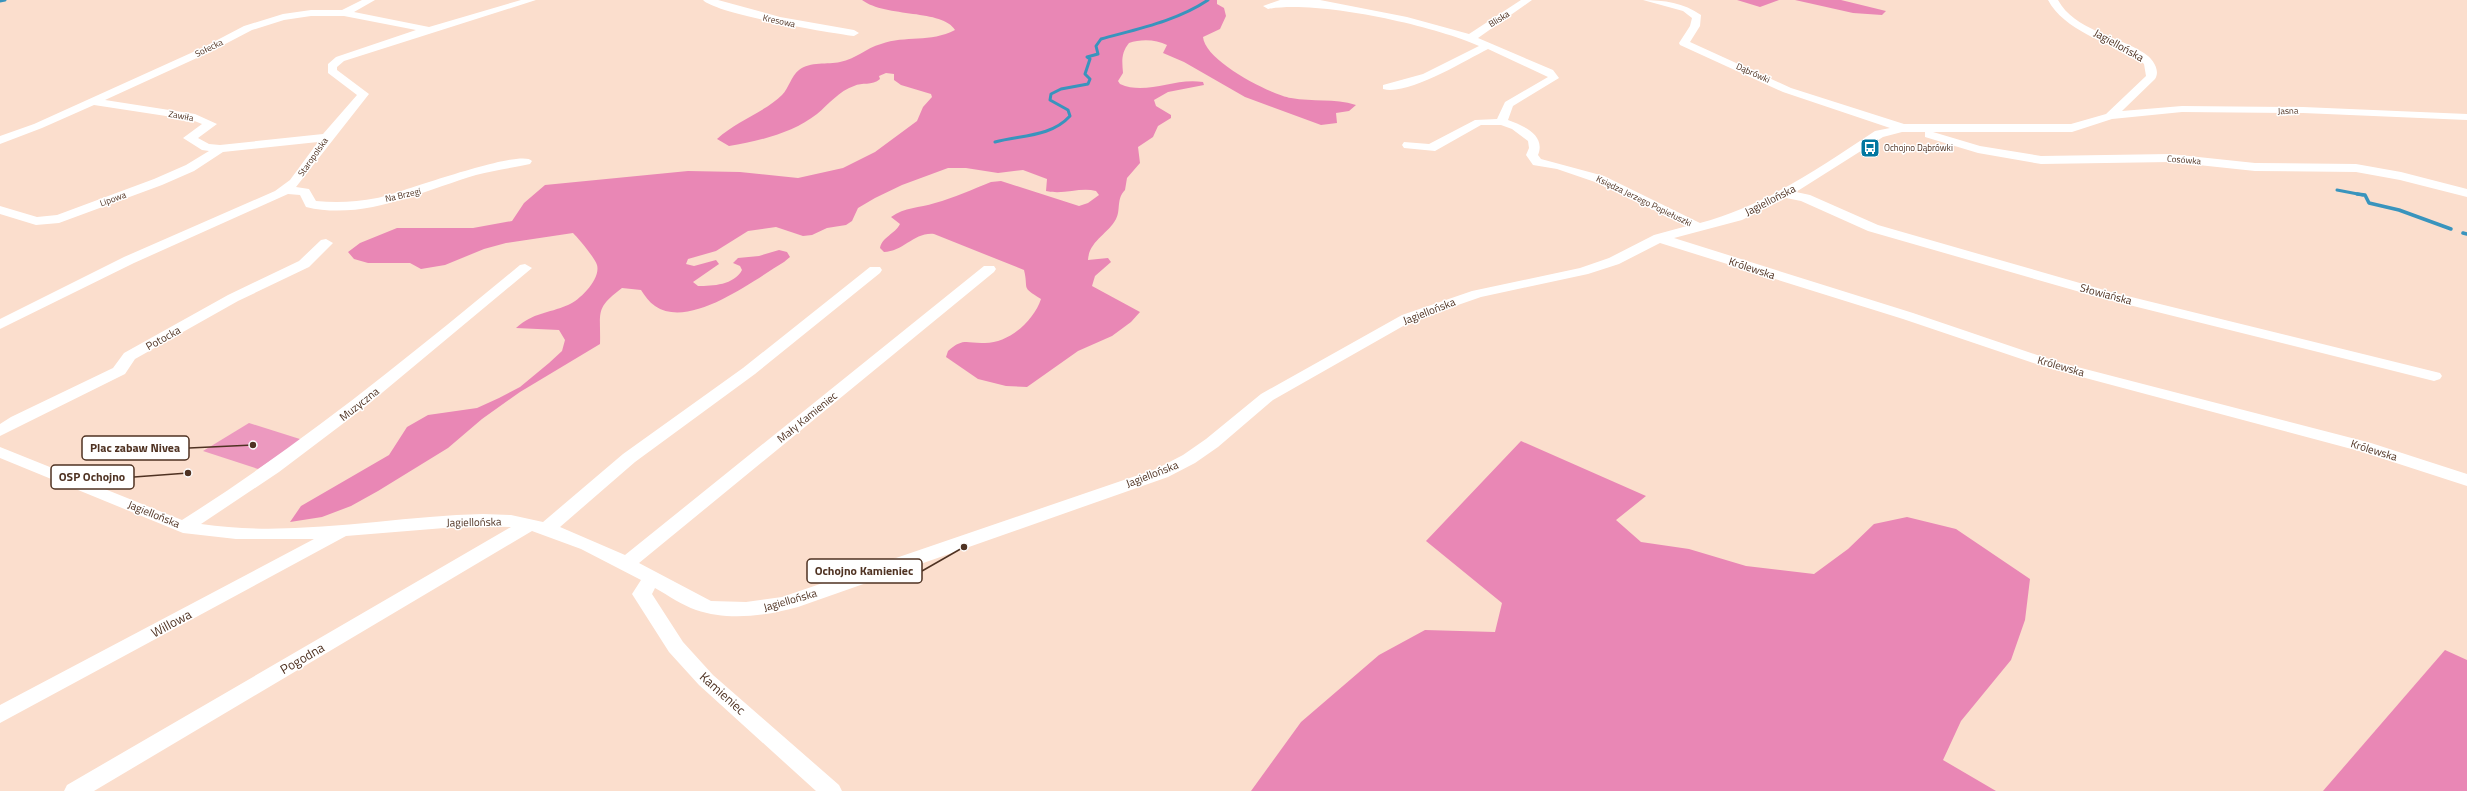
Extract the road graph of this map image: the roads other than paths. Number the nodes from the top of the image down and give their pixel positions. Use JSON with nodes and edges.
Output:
{"nodes":[{"id":1,"x":370,"y":0,"type":"edge"},
{"id":2,"x":531,"y":0,"type":"edge"},
{"id":3,"x":708,"y":0,"type":"edge"},
{"id":4,"x":1527,"y":0,"type":"edge"},
{"id":5,"x":1648,"y":0,"type":"edge"},
{"id":6,"x":2053,"y":0,"type":"edge"},
{"id":7,"x":1268,"y":6,"type":"dead end"},
{"id":8,"x":344,"y":13,"type":"junction"},
{"id":9,"x":429,"y":30,"type":"junction"},
{"id":10,"x":854,"y":33,"type":"dead end"},
{"id":11,"x":1470,"y":38,"type":"junction"},
{"id":12,"x":1488,"y":45,"type":"junction"},
{"id":13,"x":1387,"y":87,"type":"dead end"},
{"id":14,"x":90,"y":101,"type":"junction"},
{"id":15,"x":2110,"y":116,"type":"junction"},
{"id":16,"x":2467,"y":118,"type":"edge"},
{"id":17,"x":1502,"y":122,"type":"junction"},
{"id":18,"x":1902,"y":128,"type":"junction"},
{"id":19,"x":327,"y":137,"type":"junction"},
{"id":20,"x":0,"y":140,"type":"edge"},
{"id":21,"x":1408,"y":146,"type":"dead end"},
{"id":22,"x":220,"y":149,"type":"junction"},
{"id":23,"x":526,"y":161,"type":"dead end"},
{"id":24,"x":285,"y":190,"type":"junction"},
{"id":25,"x":2467,"y":193,"type":"edge"},
{"id":26,"x":1785,"y":194,"type":"junction"},
{"id":27,"x":0,"y":210,"type":"edge"},
{"id":28,"x":1696,"y":226,"type":"junction"},
{"id":29,"x":1659,"y":238,"type":"junction"},
{"id":30,"x":326,"y":243,"type":"dead end"},
{"id":31,"x":525,"y":268,"type":"dead end"},
{"id":32,"x":989,"y":269,"type":"dead end"},
{"id":33,"x":875,"y":270,"type":"dead end"},
{"id":34,"x":0,"y":325,"type":"edge"},
{"id":35,"x":2434,"y":376,"type":"dead end"},
{"id":36,"x":0,"y":431,"type":"edge"},
{"id":37,"x":0,"y":452,"type":"edge"},
{"id":38,"x":2467,"y":480,"type":"edge"},
{"id":39,"x":183,"y":526,"type":"junction"},
{"id":40,"x":538,"y":527,"type":"junction"},
{"id":41,"x":342,"y":531,"type":"junction"},
{"id":42,"x":626,"y":564,"type":"junction"},
{"id":43,"x":652,"y":578,"type":"junction"},
{"id":44,"x":0,"y":715,"type":"edge"},
{"id":45,"x":75,"y":791,"type":"edge"},
{"id":46,"x":831,"y":791,"type":"edge"}],
"edges":[{"from":1,"to":8,"type":"street"},
{"from":2,"to":9,"type":"street","name":"Staropolska"},
{"from":3,"to":10,"type":"street","name":"Kresowa"},
{"from":4,"to":11,"type":"street","name":"Bliska"},
{"from":5,"to":18,"type":"street","name":"Dąbrówki"},
{"from":6,"to":15,"type":"street","name":"Jagiellońska"},
{"from":7,"to":11,"type":"street"},
{"from":8,"to":9,"type":"street","name":"Sołecka"},
{"from":8,"to":14,"type":"street","name":"Sołecka"},
{"from":9,"to":19,"type":"street","name":"Staropolska"},
{"from":11,"to":12,"type":"street"},
{"from":12,"to":13,"type":"street"},
{"from":12,"to":17,"type":"street"},
{"from":14,"to":20,"type":"street","name":"Sołecka"},
{"from":14,"to":22,"type":"street","name":"Zawiła"},
{"from":15,"to":16,"type":"street","name":"Jasna"},
{"from":15,"to":18,"type":"street","name":"Jagiellońska"},
{"from":17,"to":21,"type":"street","name":"Księdza Jerzego Popiełuszki"},
{"from":17,"to":28,"type":"street","name":"Księdza Jerzego Popiełuszki"},
{"from":18,"to":25,"type":"street","name":"Cosówka"},
{"from":18,"to":26,"type":"street","name":"Jagiellońska"},
{"from":19,"to":22,"type":"street"},
{"from":19,"to":24,"type":"street","name":"Staropolska"},
{"from":22,"to":27,"type":"street","name":"Lipowa"},
{"from":23,"to":24,"type":"street","name":"Na Brzegi"},
{"from":24,"to":34,"type":"street","name":"Staropolska"},
{"from":26,"to":28,"type":"street","name":"Jagiellońska"},
{"from":26,"to":35,"type":"street","name":"Słowiańska"},
{"from":28,"to":29,"type":"street","name":"Jagiellońska"},
{"from":29,"to":38,"type":"street","name":"Królewska"},
{"from":29,"to":43,"type":"street","name":"Jagiellońska"},
{"from":30,"to":36,"type":"street","name":"Potocka"},
{"from":31,"to":39,"type":"street","name":"Muzyczna"},
{"from":32,"to":42,"type":"street","name":"Mały Kamieniec"},
{"from":33,"to":40,"type":"street","name":"Pogodna"},
{"from":37,"to":39,"type":"street","name":"Jagiellońska"},
{"from":39,"to":41,"type":"street","name":"Jagiellońska"},
{"from":40,"to":41,"type":"street","name":"Jagiellońska"},
{"from":40,"to":42,"type":"street","name":"Jagiellońska"},
{"from":40,"to":45,"type":"street","name":"Pogodna"},
{"from":41,"to":44,"type":"street","name":"Willowa"},
{"from":42,"to":43,"type":"street","name":"Jagiellońska"},
{"from":43,"to":46,"type":"street","name":"Kamieniec"}]}
